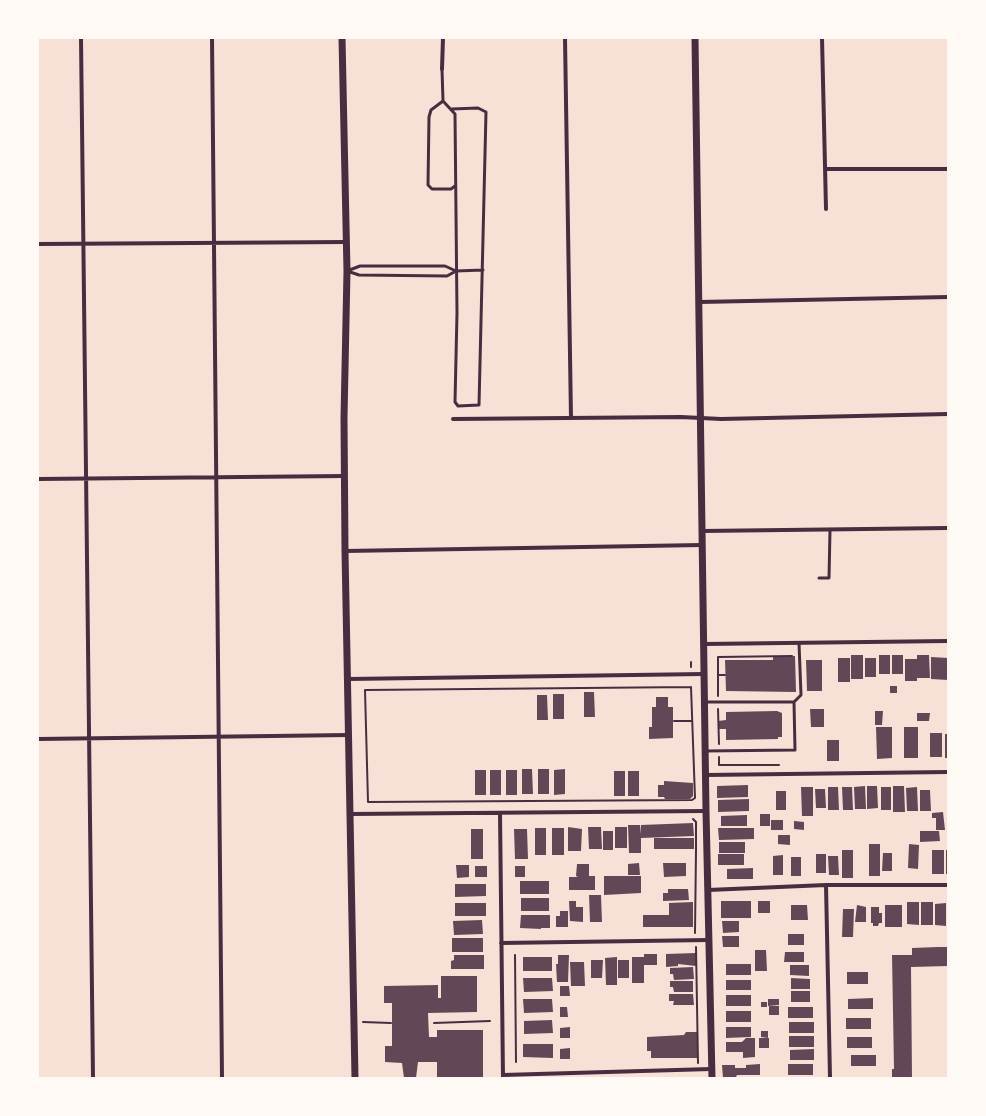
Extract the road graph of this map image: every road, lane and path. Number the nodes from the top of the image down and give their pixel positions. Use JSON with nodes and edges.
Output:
{"nodes":[{"id":1,"x":81,"y":38,"type":"edge"},
{"id":2,"x":212,"y":38,"type":"edge"},
{"id":3,"x":342,"y":38,"type":"edge"},
{"id":4,"x":443,"y":38,"type":"edge"},
{"id":5,"x":565,"y":38,"type":"edge"},
{"id":6,"x":695,"y":38,"type":"edge"},
{"id":7,"x":822,"y":38,"type":"edge"},
{"id":8,"x":442,"y":69,"type":"joint"},
{"id":9,"x":443,"y":101,"type":"junction"},
{"id":10,"x":452,"y":109,"type":"junction"},
{"id":11,"x":825,"y":169,"type":"junction"},
{"id":12,"x":948,"y":169,"type":"edge"},
{"id":13,"x":455,"y":185,"type":"junction"},
{"id":14,"x":826,"y":209,"type":"dead end"},
{"id":15,"x":214,"y":242,"type":"junction"},
{"id":16,"x":346,"y":242,"type":"junction"},
{"id":17,"x":38,"y":244,"type":"edge"},
{"id":18,"x":82,"y":244,"type":"junction"},
{"id":19,"x":483,"y":270,"type":"junction"},
{"id":20,"x":347,"y":271,"type":"junction"},
{"id":21,"x":456,"y":272,"type":"junction"},
{"id":22,"x":948,"y":297,"type":"edge"},
{"id":23,"x":699,"y":302,"type":"junction"},
{"id":24,"x":948,"y":414,"type":"edge"},
{"id":25,"x":571,"y":418,"type":"junction"},
{"id":26,"x":700,"y":418,"type":"junction"},
{"id":27,"x":453,"y":419,"type":"dead end"},
{"id":28,"x":344,"y":476,"type":"junction"},
{"id":29,"x":216,"y":477,"type":"junction"},
{"id":30,"x":85,"y":478,"type":"junction"},
{"id":31,"x":38,"y":479,"type":"edge"},
{"id":32,"x":948,"y":528,"type":"edge"},
{"id":33,"x":830,"y":530,"type":"junction"},
{"id":34,"x":702,"y":531,"type":"junction"},
{"id":35,"x":702,"y":545,"type":"junction"},
{"id":36,"x":345,"y":551,"type":"junction"},
{"id":37,"x":819,"y":578,"type":"dead end"},
{"id":38,"x":948,"y":641,"type":"edge"},
{"id":39,"x":799,"y":643,"type":"junction"},
{"id":40,"x":704,"y":644,"type":"junction"},
{"id":41,"x":800,"y":656,"type":"junction"},
{"id":42,"x":691,"y":662,"type":"dead end"},
{"id":43,"x":691,"y":674,"type":"junction"},
{"id":44,"x":704,"y":674,"type":"junction"},
{"id":45,"x":718,"y":675,"type":"junction"},
{"id":46,"x":725,"y":675,"type":"dead end"},
{"id":47,"x":348,"y":679,"type":"junction"},
{"id":48,"x":691,"y":687,"type":"junction"},
{"id":49,"x":705,"y":702,"type":"junction"},
{"id":50,"x":718,"y":702,"type":"junction"},
{"id":51,"x":794,"y":702,"type":"junction"},
{"id":52,"x":674,"y":721,"type":"dead end"},
{"id":53,"x":692,"y":721,"type":"junction"},
{"id":54,"x":349,"y":735,"type":"junction"},
{"id":55,"x":220,"y":736,"type":"junction"},
{"id":56,"x":90,"y":738,"type":"junction"},
{"id":57,"x":38,"y":739,"type":"edge"},
{"id":58,"x":720,"y":751,"type":"junction"},
{"id":59,"x":705,"y":752,"type":"junction"},
{"id":60,"x":780,"y":765,"type":"dead end"},
{"id":61,"x":948,"y":772,"type":"edge"},
{"id":62,"x":706,"y":775,"type":"junction"},
{"id":63,"x":692,"y":800,"type":"junction"},
{"id":64,"x":693,"y":811,"type":"junction"},
{"id":65,"x":706,"y":811,"type":"junction"},
{"id":66,"x":500,"y":813,"type":"junction"},
{"id":67,"x":350,"y":814,"type":"junction"},
{"id":68,"x":826,"y":885,"type":"junction"},
{"id":69,"x":948,"y":885,"type":"edge"},
{"id":70,"x":708,"y":890,"type":"junction"},
{"id":71,"x":695,"y":940,"type":"junction"},
{"id":72,"x":709,"y":940,"type":"junction"},
{"id":73,"x":501,"y":943,"type":"junction"},
{"id":74,"x":515,"y":955,"type":"dead end"},
{"id":75,"x":490,"y":1021,"type":"dead end"},
{"id":76,"x":391,"y":1022,"type":"dead end"},
{"id":77,"x":353,"y":1023,"type":"junction"},
{"id":78,"x":434,"y":1023,"type":"dead end"},
{"id":79,"x":516,"y":1062,"type":"dead end"},
{"id":80,"x":711,"y":1069,"type":"junction"},
{"id":81,"x":698,"y":1070,"type":"junction"},
{"id":82,"x":503,"y":1076,"type":"edge"},
{"id":83,"x":93,"y":1078,"type":"edge"},
{"id":84,"x":222,"y":1078,"type":"edge"},
{"id":85,"x":355,"y":1078,"type":"edge"},
{"id":86,"x":712,"y":1078,"type":"edge"},
{"id":87,"x":830,"y":1078,"type":"edge"}],
"edges":[{"from":1,"to":18,"type":"street"},
{"from":2,"to":15,"type":"street"},
{"from":3,"to":16,"type":"street"},
{"from":4,"to":8,"type":"street"},
{"from":5,"to":25,"type":"street"},
{"from":6,"to":23,"type":"street"},
{"from":7,"to":11,"type":"street"},
{"from":8,"to":9,"type":"lane"},
{"from":9,"to":10,"type":"lane"},
{"from":9,"to":13,"type":"lane"},
{"from":10,"to":13,"type":"lane"},
{"from":10,"to":19,"type":"lane"},
{"from":11,"to":12,"type":"street"},
{"from":11,"to":14,"type":"street"},
{"from":13,"to":21,"type":"lane"},
{"from":15,"to":16,"type":"street"},
{"from":15,"to":18,"type":"street"},
{"from":15,"to":29,"type":"street"},
{"from":16,"to":20,"type":"street"},
{"from":17,"to":18,"type":"street"},
{"from":18,"to":30,"type":"street"},
{"from":19,"to":21,"type":"lane"},
{"from":19,"to":21,"type":"lane"},
{"from":20,"to":21,"type":"lane"},
{"from":20,"to":21,"type":"lane"},
{"from":20,"to":28,"type":"street"},
{"from":22,"to":23,"type":"street"},
{"from":23,"to":26,"type":"street"},
{"from":24,"to":26,"type":"street"},
{"from":25,"to":26,"type":"street"},
{"from":25,"to":27,"type":"street"},
{"from":26,"to":34,"type":"street"},
{"from":28,"to":29,"type":"street"},
{"from":28,"to":36,"type":"street"},
{"from":29,"to":30,"type":"street"},
{"from":29,"to":55,"type":"street"},
{"from":30,"to":31,"type":"street"},
{"from":30,"to":56,"type":"street"},
{"from":32,"to":33,"type":"street"},
{"from":33,"to":34,"type":"street"},
{"from":33,"to":37,"type":"lane"},
{"from":34,"to":35,"type":"street"},
{"from":35,"to":36,"type":"street"},
{"from":35,"to":40,"type":"street"},
{"from":36,"to":47,"type":"street"},
{"from":38,"to":39,"type":"street"},
{"from":39,"to":40,"type":"street"},
{"from":39,"to":41,"type":"lane"},
{"from":40,"to":44,"type":"street"},
{"from":41,"to":45,"type":"path"},
{"from":41,"to":51,"type":"lane"},
{"from":42,"to":43,"type":"path"},
{"from":43,"to":44,"type":"street"},
{"from":43,"to":47,"type":"street"},
{"from":43,"to":48,"type":"path"},
{"from":44,"to":49,"type":"street"},
{"from":45,"to":46,"type":"path"},
{"from":45,"to":50,"type":"path"},
{"from":47,"to":54,"type":"street"},
{"from":48,"to":53,"type":"path"},
{"from":48,"to":63,"type":"path"},
{"from":49,"to":50,"type":"lane"},
{"from":49,"to":59,"type":"street"},
{"from":50,"to":51,"type":"lane"},
{"from":50,"to":58,"type":"path"},
{"from":51,"to":58,"type":"lane"},
{"from":52,"to":53,"type":"path"},
{"from":53,"to":63,"type":"path"},
{"from":54,"to":55,"type":"street"},
{"from":54,"to":67,"type":"street"},
{"from":55,"to":56,"type":"street"},
{"from":55,"to":84,"type":"street"},
{"from":56,"to":57,"type":"street"},
{"from":56,"to":83,"type":"street"},
{"from":58,"to":59,"type":"lane"},
{"from":58,"to":60,"type":"path"},
{"from":59,"to":62,"type":"street"},
{"from":61,"to":62,"type":"street"},
{"from":62,"to":65,"type":"street"},
{"from":63,"to":64,"type":"path"},
{"from":64,"to":65,"type":"street"},
{"from":64,"to":66,"type":"street"},
{"from":64,"to":71,"type":"path"},
{"from":65,"to":70,"type":"street"},
{"from":66,"to":67,"type":"street"},
{"from":66,"to":73,"type":"street"},
{"from":67,"to":77,"type":"street"},
{"from":68,"to":69,"type":"street"},
{"from":68,"to":70,"type":"street"},
{"from":68,"to":87,"type":"street"},
{"from":70,"to":72,"type":"street"},
{"from":71,"to":72,"type":"street"},
{"from":71,"to":73,"type":"street"},
{"from":71,"to":81,"type":"path"},
{"from":72,"to":80,"type":"street"},
{"from":73,"to":82,"type":"street"},
{"from":74,"to":79,"type":"path"},
{"from":75,"to":78,"type":"path"},
{"from":76,"to":77,"type":"path"},
{"from":77,"to":85,"type":"street"},
{"from":80,"to":81,"type":"street"},
{"from":80,"to":86,"type":"street"},
{"from":81,"to":82,"type":"street"}]}
